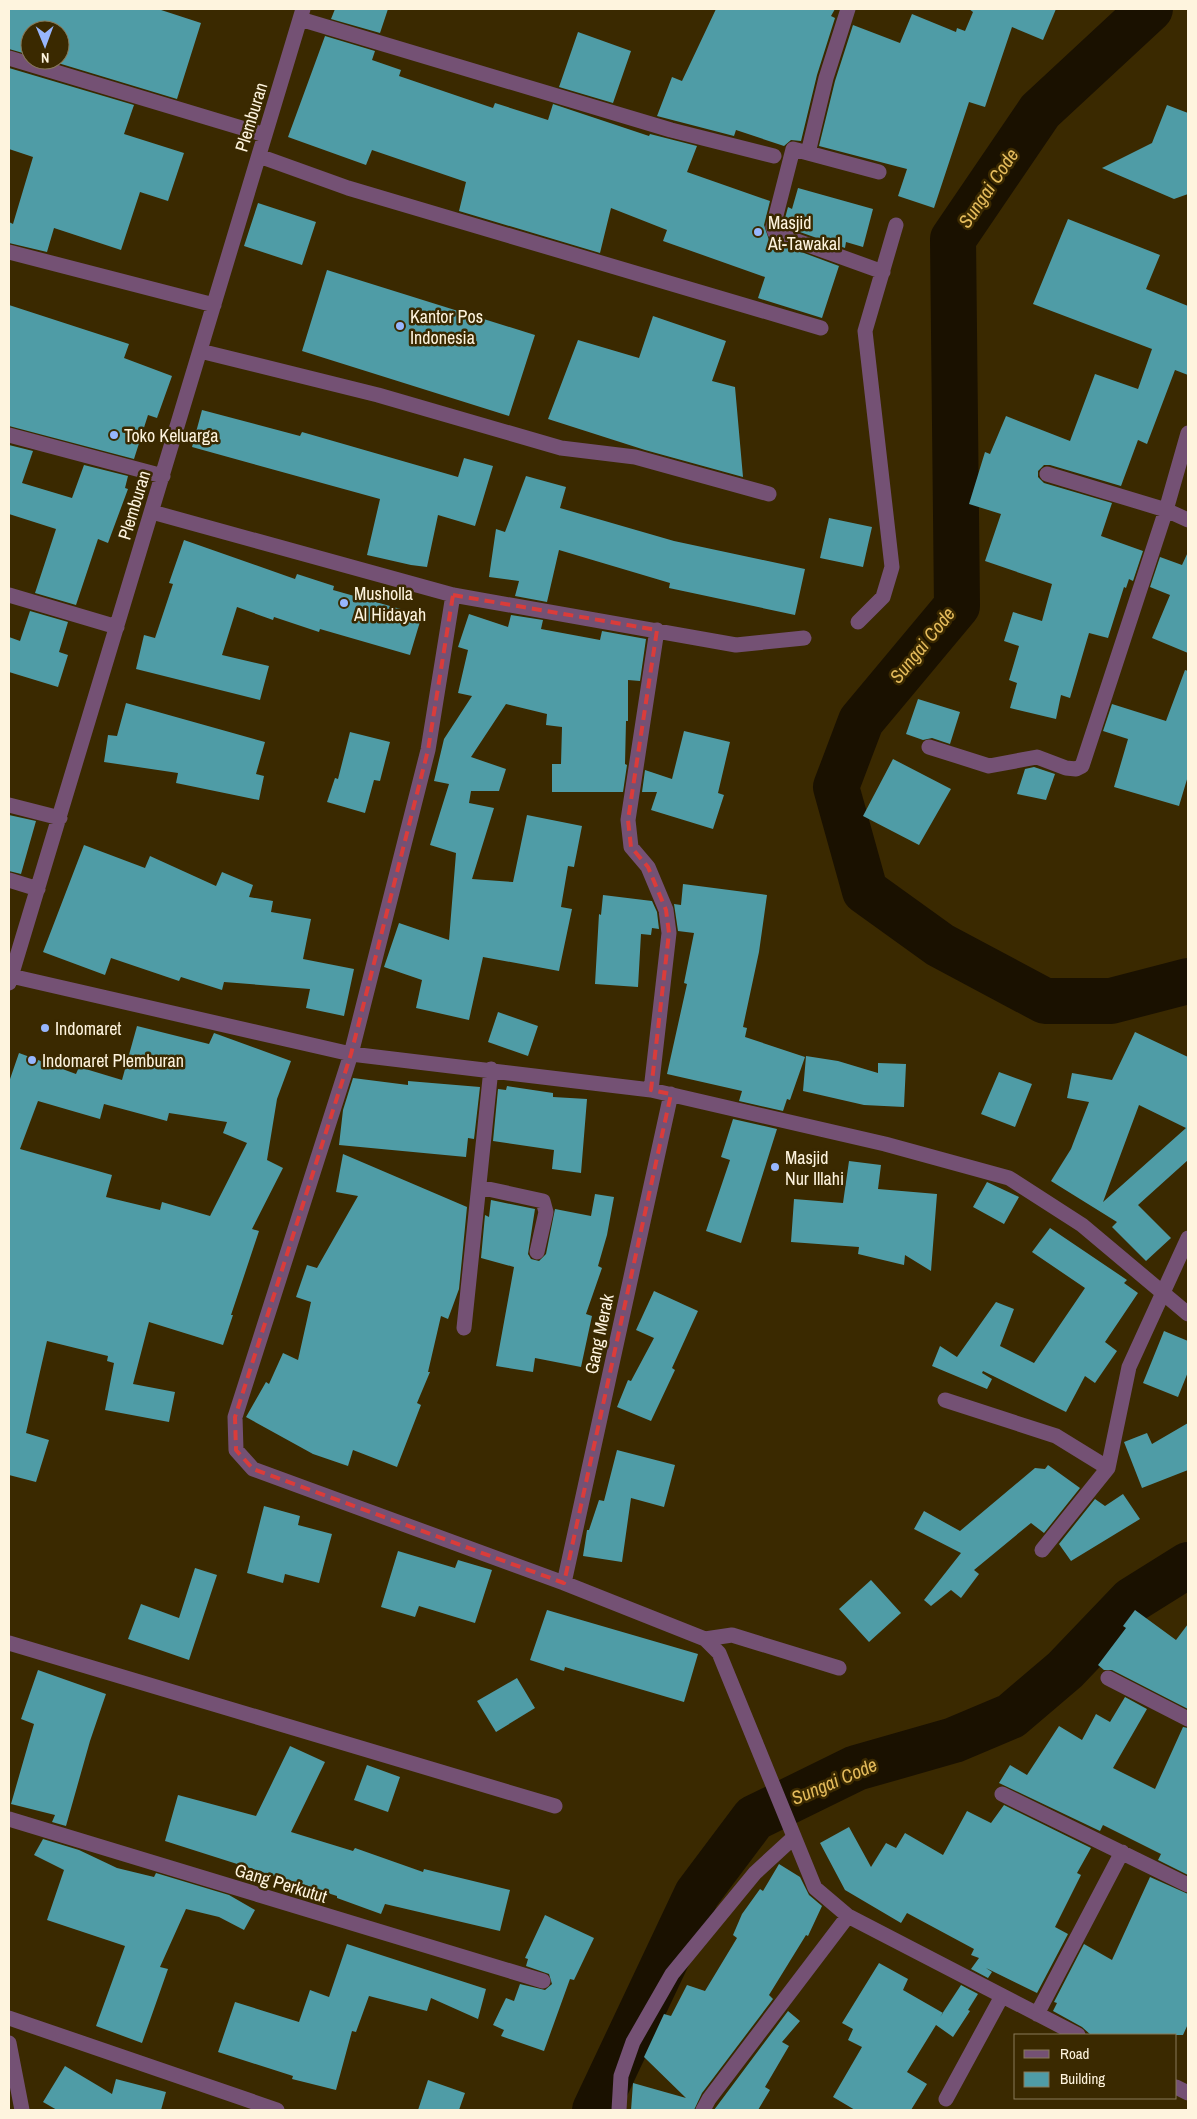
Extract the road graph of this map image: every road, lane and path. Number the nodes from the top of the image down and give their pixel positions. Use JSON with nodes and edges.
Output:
{"nodes":[{"id":1,"x":848,"y":9,"type":"edge"},
{"id":2,"x":302,"y":14,"type":"edge"},
{"id":3,"x":9,"y":58,"type":"edge"},
{"id":4,"x":265,"y":135,"type":"junction"},
{"id":5,"x":808,"y":153,"type":"junction"},
{"id":6,"x":259,"y":156,"type":"junction"},
{"id":7,"x":774,"y":156,"type":"dead end"},
{"id":8,"x":879,"y":172,"type":"dead end"},
{"id":9,"x":896,"y":225,"type":"dead end"},
{"id":10,"x":9,"y":252,"type":"edge"},
{"id":11,"x":883,"y":272,"type":"junction"},
{"id":12,"x":214,"y":305,"type":"junction"},
{"id":13,"x":821,"y":328,"type":"dead end"},
{"id":14,"x":200,"y":351,"type":"junction"},
{"id":15,"x":1188,"y":433,"type":"edge"},
{"id":16,"x":9,"y":435,"type":"edge"},
{"id":17,"x":1047,"y":474,"type":"dead end"},
{"id":18,"x":163,"y":476,"type":"junction"},
{"id":19,"x":770,"y":494,"type":"dead end"},
{"id":20,"x":1166,"y":510,"type":"junction"},
{"id":21,"x":152,"y":512,"type":"junction"},
{"id":22,"x":1188,"y":520,"type":"edge"},
{"id":23,"x":9,"y":595,"type":"edge"},
{"id":24,"x":452,"y":595,"type":"junction"},
{"id":25,"x":858,"y":622,"type":"dead end"},
{"id":26,"x":117,"y":627,"type":"junction"},
{"id":27,"x":657,"y":630,"type":"junction"},
{"id":28,"x":804,"y":638,"type":"dead end"},
{"id":29,"x":929,"y":747,"type":"dead end"},
{"id":30,"x":9,"y":805,"type":"edge"},
{"id":31,"x":60,"y":818,"type":"junction"},
{"id":32,"x":9,"y":880,"type":"edge"},
{"id":33,"x":38,"y":889,"type":"junction"},
{"id":34,"x":10,"y":979,"type":"edge"},
{"id":35,"x":351,"y":1054,"type":"junction"},
{"id":36,"x":491,"y":1069,"type":"junction"},
{"id":37,"x":651,"y":1090,"type":"junction"},
{"id":38,"x":670,"y":1094,"type":"junction"},
{"id":39,"x":479,"y":1187,"type":"junction"},
{"id":40,"x":1188,"y":1238,"type":"edge"},
{"id":41,"x":537,"y":1252,"type":"dead end"},
{"id":42,"x":1161,"y":1293,"type":"junction"},
{"id":43,"x":1188,"y":1314,"type":"edge"},
{"id":44,"x":464,"y":1328,"type":"dead end"},
{"id":45,"x":945,"y":1400,"type":"dead end"},
{"id":46,"x":1108,"y":1468,"type":"junction"},
{"id":47,"x":1042,"y":1550,"type":"dead end"},
{"id":48,"x":564,"y":1583,"type":"junction"},
{"id":49,"x":705,"y":1639,"type":"junction"},
{"id":50,"x":9,"y":1643,"type":"edge"},
{"id":51,"x":839,"y":1668,"type":"dead end"},
{"id":52,"x":1108,"y":1678,"type":"dead end"},
{"id":53,"x":1188,"y":1719,"type":"edge"},
{"id":54,"x":1002,"y":1794,"type":"dead end"},
{"id":55,"x":555,"y":1806,"type":"dead end"},
{"id":56,"x":9,"y":1820,"type":"edge"},
{"id":57,"x":793,"y":1838,"type":"junction"},
{"id":58,"x":1122,"y":1852,"type":"junction"},
{"id":59,"x":1188,"y":1885,"type":"edge"},
{"id":60,"x":848,"y":1916,"type":"junction"},
{"id":61,"x":543,"y":1981,"type":"dead end"},
{"id":62,"x":1002,"y":1996,"type":"junction"},
{"id":63,"x":1037,"y":2014,"type":"junction"},
{"id":64,"x":9,"y":2018,"type":"edge"},
{"id":65,"x":1076,"y":2034,"type":"edge"},
{"id":66,"x":9,"y":2043,"type":"edge"},
{"id":67,"x":946,"y":2099,"type":"dead end"},
{"id":68,"x":22,"y":2110,"type":"edge"},
{"id":69,"x":277,"y":2110,"type":"edge"},
{"id":70,"x":620,"y":2110,"type":"edge"},
{"id":71,"x":703,"y":2110,"type":"edge"}],
"edges":[{"from":1,"to":5,"type":"street"},
{"from":2,"to":4,"type":"street","name":"Plemburan"},
{"from":2,"to":7,"type":"street"},
{"from":3,"to":4,"type":"street"},
{"from":4,"to":6,"type":"street","name":"Plemburan"},
{"from":5,"to":8,"type":"street"},
{"from":5,"to":11,"type":"street"},
{"from":6,"to":12,"type":"street","name":"Plemburan"},
{"from":6,"to":13,"type":"street"},
{"from":9,"to":11,"type":"street"},
{"from":10,"to":12,"type":"street"},
{"from":11,"to":25,"type":"street"},
{"from":12,"to":14,"type":"street","name":"Plemburan"},
{"from":14,"to":18,"type":"street","name":"Plemburan"},
{"from":14,"to":19,"type":"street"},
{"from":15,"to":20,"type":"street"},
{"from":16,"to":18,"type":"street"},
{"from":17,"to":20,"type":"street"},
{"from":18,"to":21,"type":"street","name":"Plemburan"},
{"from":20,"to":22,"type":"street"},
{"from":20,"to":29,"type":"street"},
{"from":21,"to":24,"type":"street"},
{"from":21,"to":26,"type":"street","name":"Plemburan"},
{"from":23,"to":26,"type":"street"},
{"from":24,"to":27,"type":"street"},
{"from":24,"to":35,"type":"street"},
{"from":26,"to":31,"type":"street","name":"Plemburan"},
{"from":27,"to":28,"type":"street"},
{"from":27,"to":37,"type":"street"},
{"from":30,"to":31,"type":"street"},
{"from":31,"to":33,"type":"street","name":"Plemburan"},
{"from":32,"to":33,"type":"street"},
{"from":33,"to":34,"type":"street","name":"Plemburan"},
{"from":34,"to":35,"type":"street"},
{"from":35,"to":36,"type":"street"},
{"from":35,"to":48,"type":"street"},
{"from":36,"to":37,"type":"street"},
{"from":36,"to":39,"type":"street"},
{"from":37,"to":38,"type":"street"},
{"from":38,"to":42,"type":"street"},
{"from":38,"to":48,"type":"street","name":"Gang Merak"},
{"from":39,"to":41,"type":"street"},
{"from":39,"to":44,"type":"street"},
{"from":40,"to":42,"type":"street"},
{"from":42,"to":43,"type":"street"},
{"from":42,"to":46,"type":"street"},
{"from":45,"to":46,"type":"street"},
{"from":46,"to":47,"type":"street"},
{"from":48,"to":49,"type":"street"},
{"from":49,"to":51,"type":"street"},
{"from":49,"to":57,"type":"street"},
{"from":50,"to":55,"type":"street"},
{"from":52,"to":53,"type":"street"},
{"from":54,"to":58,"type":"street"},
{"from":56,"to":61,"type":"street","name":"Gang Perkutut"},
{"from":57,"to":60,"type":"street"},
{"from":57,"to":70,"type":"street"},
{"from":58,"to":59,"type":"street"},
{"from":58,"to":63,"type":"street"},
{"from":60,"to":62,"type":"street"},
{"from":60,"to":71,"type":"street"},
{"from":62,"to":63,"type":"street"},
{"from":62,"to":67,"type":"street"},
{"from":63,"to":65,"type":"street"},
{"from":64,"to":69,"type":"street"},
{"from":66,"to":68,"type":"street"}]}
